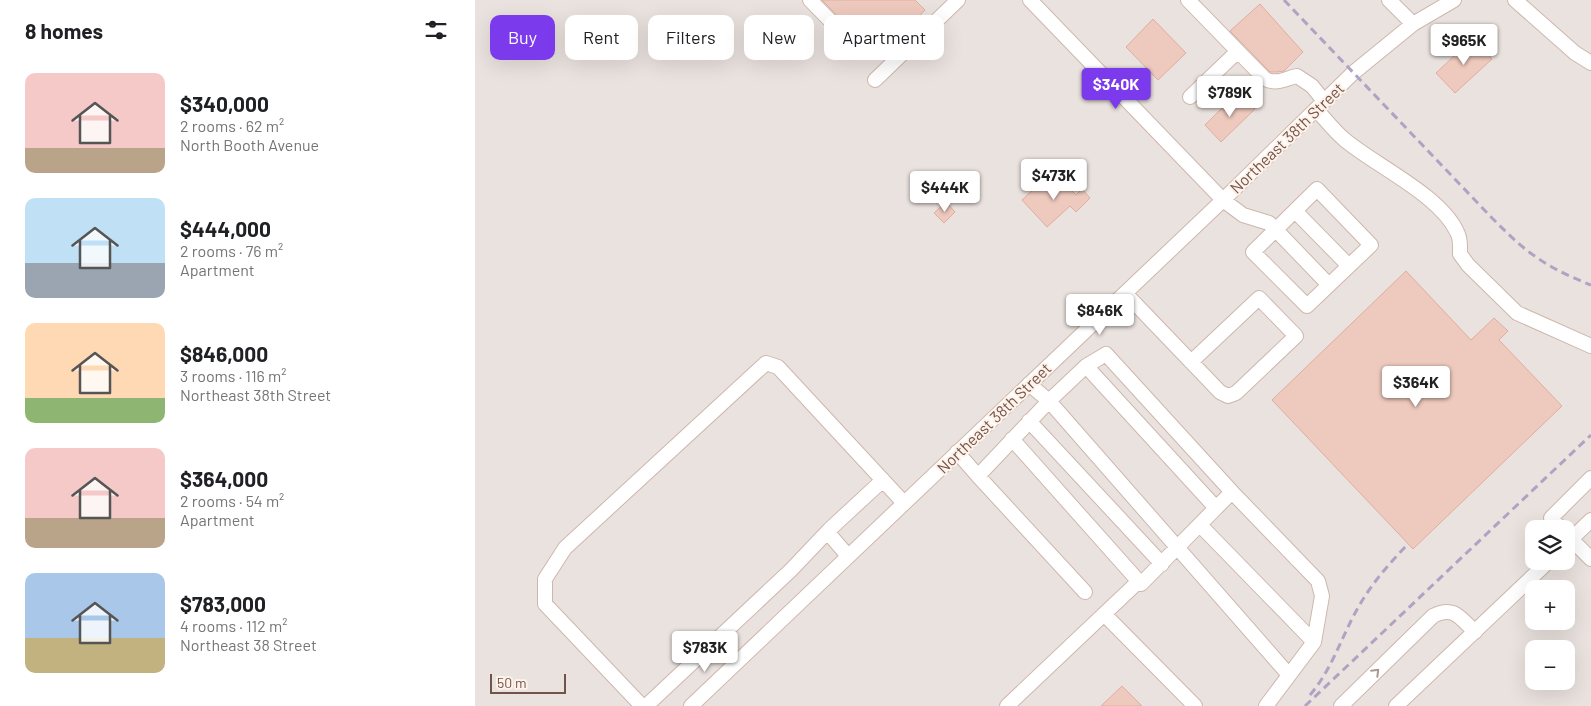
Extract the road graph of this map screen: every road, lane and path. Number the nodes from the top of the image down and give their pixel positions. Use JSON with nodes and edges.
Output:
{"nodes":[{"id":1,"x":810,"y":0,"type":"edge"},
{"id":2,"x":1030,"y":0,"type":"edge"},
{"id":3,"x":1188,"y":0,"type":"edge"},
{"id":4,"x":1389,"y":0,"type":"edge"},
{"id":5,"x":1454,"y":0,"type":"edge"},
{"id":6,"x":1515,"y":0,"type":"edge"},
{"id":7,"x":952,"y":2,"type":"edge"},
{"id":8,"x":825,"y":15,"type":"edge"},
{"id":9,"x":1413,"y":24,"type":"junction"},
{"id":10,"x":1238,"y":51,"type":"junction"},
{"id":11,"x":1591,"y":63,"type":"edge"},
{"id":12,"x":875,"y":80,"type":"dead end"},
{"id":13,"x":1191,"y":97,"type":"dead end"},
{"id":14,"x":1320,"y":105,"type":"junction"},
{"id":15,"x":1223,"y":200,"type":"junction"},
{"id":16,"x":1295,"y":211,"type":"junction"},
{"id":17,"x":1276,"y":230,"type":"junction"},
{"id":18,"x":1349,"y":266,"type":"junction"},
{"id":19,"x":1329,"y":286,"type":"junction"},
{"id":20,"x":1125,"y":293,"type":"junction"},
{"id":21,"x":1591,"y":346,"type":"edge"},
{"id":22,"x":1191,"y":362,"type":"junction"},
{"id":23,"x":1086,"y":366,"type":"junction"},
{"id":24,"x":1029,"y":384,"type":"junction"},
{"id":25,"x":1049,"y":401,"type":"junction"},
{"id":26,"x":1029,"y":421,"type":"junction"},
{"id":27,"x":1012,"y":439,"type":"junction"},
{"id":28,"x":957,"y":452,"type":"junction"},
{"id":29,"x":978,"y":476,"type":"junction"},
{"id":30,"x":1591,"y":478,"type":"edge"},
{"id":31,"x":883,"y":480,"type":"junction"},
{"id":32,"x":1232,"y":492,"type":"junction"},
{"id":33,"x":904,"y":503,"type":"junction"},
{"id":34,"x":1216,"y":508,"type":"junction"},
{"id":35,"x":1553,"y":520,"type":"edge"},
{"id":36,"x":1591,"y":520,"type":"edge"},
{"id":37,"x":1200,"y":525,"type":"junction"},
{"id":38,"x":829,"y":530,"type":"junction"},
{"id":39,"x":1575,"y":533,"type":"edge"},
{"id":40,"x":1575,"y":545,"type":"edge"},
{"id":41,"x":1177,"y":548,"type":"junction"},
{"id":42,"x":848,"y":556,"type":"junction"},
{"id":43,"x":1591,"y":559,"type":"edge"},
{"id":44,"x":1162,"y":564,"type":"junction"},
{"id":45,"x":1540,"y":570,"type":"edge"},
{"id":46,"x":1139,"y":581,"type":"junction"},
{"id":47,"x":1085,"y":592,"type":"dead end"},
{"id":48,"x":1104,"y":614,"type":"junction"},
{"id":49,"x":1475,"y":632,"type":"junction"},
{"id":50,"x":1314,"y":642,"type":"junction"},
{"id":51,"x":1289,"y":676,"type":"junction"},
{"id":52,"x":642,"y":706,"type":"edge"},
{"id":53,"x":647,"y":706,"type":"edge"},
{"id":54,"x":691,"y":706,"type":"edge"},
{"id":55,"x":1007,"y":706,"type":"edge"},
{"id":56,"x":1195,"y":706,"type":"edge"},
{"id":57,"x":1267,"y":706,"type":"edge"},
{"id":58,"x":1341,"y":706,"type":"edge"},
{"id":59,"x":1396,"y":706,"type":"edge"}],
"edges":[{"from":1,"to":8,"type":"street"},
{"from":2,"to":15,"type":"street"},
{"from":3,"to":10,"type":"street"},
{"from":4,"to":9,"type":"street"},
{"from":5,"to":9,"type":"street","name":"Northeast 38th Street"},
{"from":6,"to":11,"type":"street"},
{"from":7,"to":12,"type":"street"},
{"from":9,"to":14,"type":"street","name":"Northeast 38th Street"},
{"from":10,"to":13,"type":"street"},
{"from":10,"to":14,"type":"street"},
{"from":14,"to":15,"type":"street","name":"Northeast 38th Street"},
{"from":14,"to":21,"type":"street"},
{"from":15,"to":17,"type":"street"},
{"from":15,"to":20,"type":"street","name":"Northeast 38th Street"},
{"from":16,"to":17,"type":"street"},
{"from":16,"to":18,"type":"street"},
{"from":16,"to":18,"type":"street"},
{"from":17,"to":19,"type":"street"},
{"from":17,"to":19,"type":"street"},
{"from":18,"to":19,"type":"street"},
{"from":20,"to":22,"type":"street"},
{"from":20,"to":24,"type":"street","name":"Northeast 38th Street"},
{"from":22,"to":22,"type":"street"},
{"from":23,"to":25,"type":"street"},
{"from":23,"to":32,"type":"street"},
{"from":23,"to":34,"type":"street"},
{"from":24,"to":25,"type":"street"},
{"from":24,"to":28,"type":"street","name":"Northeast 38th Street"},
{"from":25,"to":26,"type":"street"},
{"from":25,"to":41,"type":"street"},
{"from":26,"to":27,"type":"street"},
{"from":26,"to":44,"type":"street"},
{"from":27,"to":29,"type":"street"},
{"from":27,"to":46,"type":"street"},
{"from":28,"to":29,"type":"street"},
{"from":28,"to":33,"type":"street","name":"Northeast 38th Street"},
{"from":29,"to":47,"type":"street"},
{"from":30,"to":35,"type":"street"},
{"from":31,"to":33,"type":"street"},
{"from":31,"to":38,"type":"street"},
{"from":31,"to":52,"type":"street"},
{"from":32,"to":34,"type":"street"},
{"from":32,"to":50,"type":"street"},
{"from":33,"to":42,"type":"street","name":"Northeast 38th Street"},
{"from":34,"to":37,"type":"street"},
{"from":36,"to":39,"type":"street"},
{"from":37,"to":41,"type":"street"},
{"from":37,"to":50,"type":"street"},
{"from":38,"to":42,"type":"street"},
{"from":38,"to":53,"type":"street"},
{"from":40,"to":43,"type":"street"},
{"from":41,"to":44,"type":"street"},
{"from":41,"to":51,"type":"street"},
{"from":42,"to":54,"type":"street","name":"Northeast 38th Street"},
{"from":44,"to":46,"type":"street"},
{"from":45,"to":49,"type":"street"},
{"from":46,"to":48,"type":"street"},
{"from":48,"to":55,"type":"street"},
{"from":48,"to":56,"type":"street"},
{"from":58,"to":49,"type":"street","one_way":true},
{"from":49,"to":59,"type":"street"},
{"from":50,"to":51,"type":"street"},
{"from":51,"to":57,"type":"street"}]}
